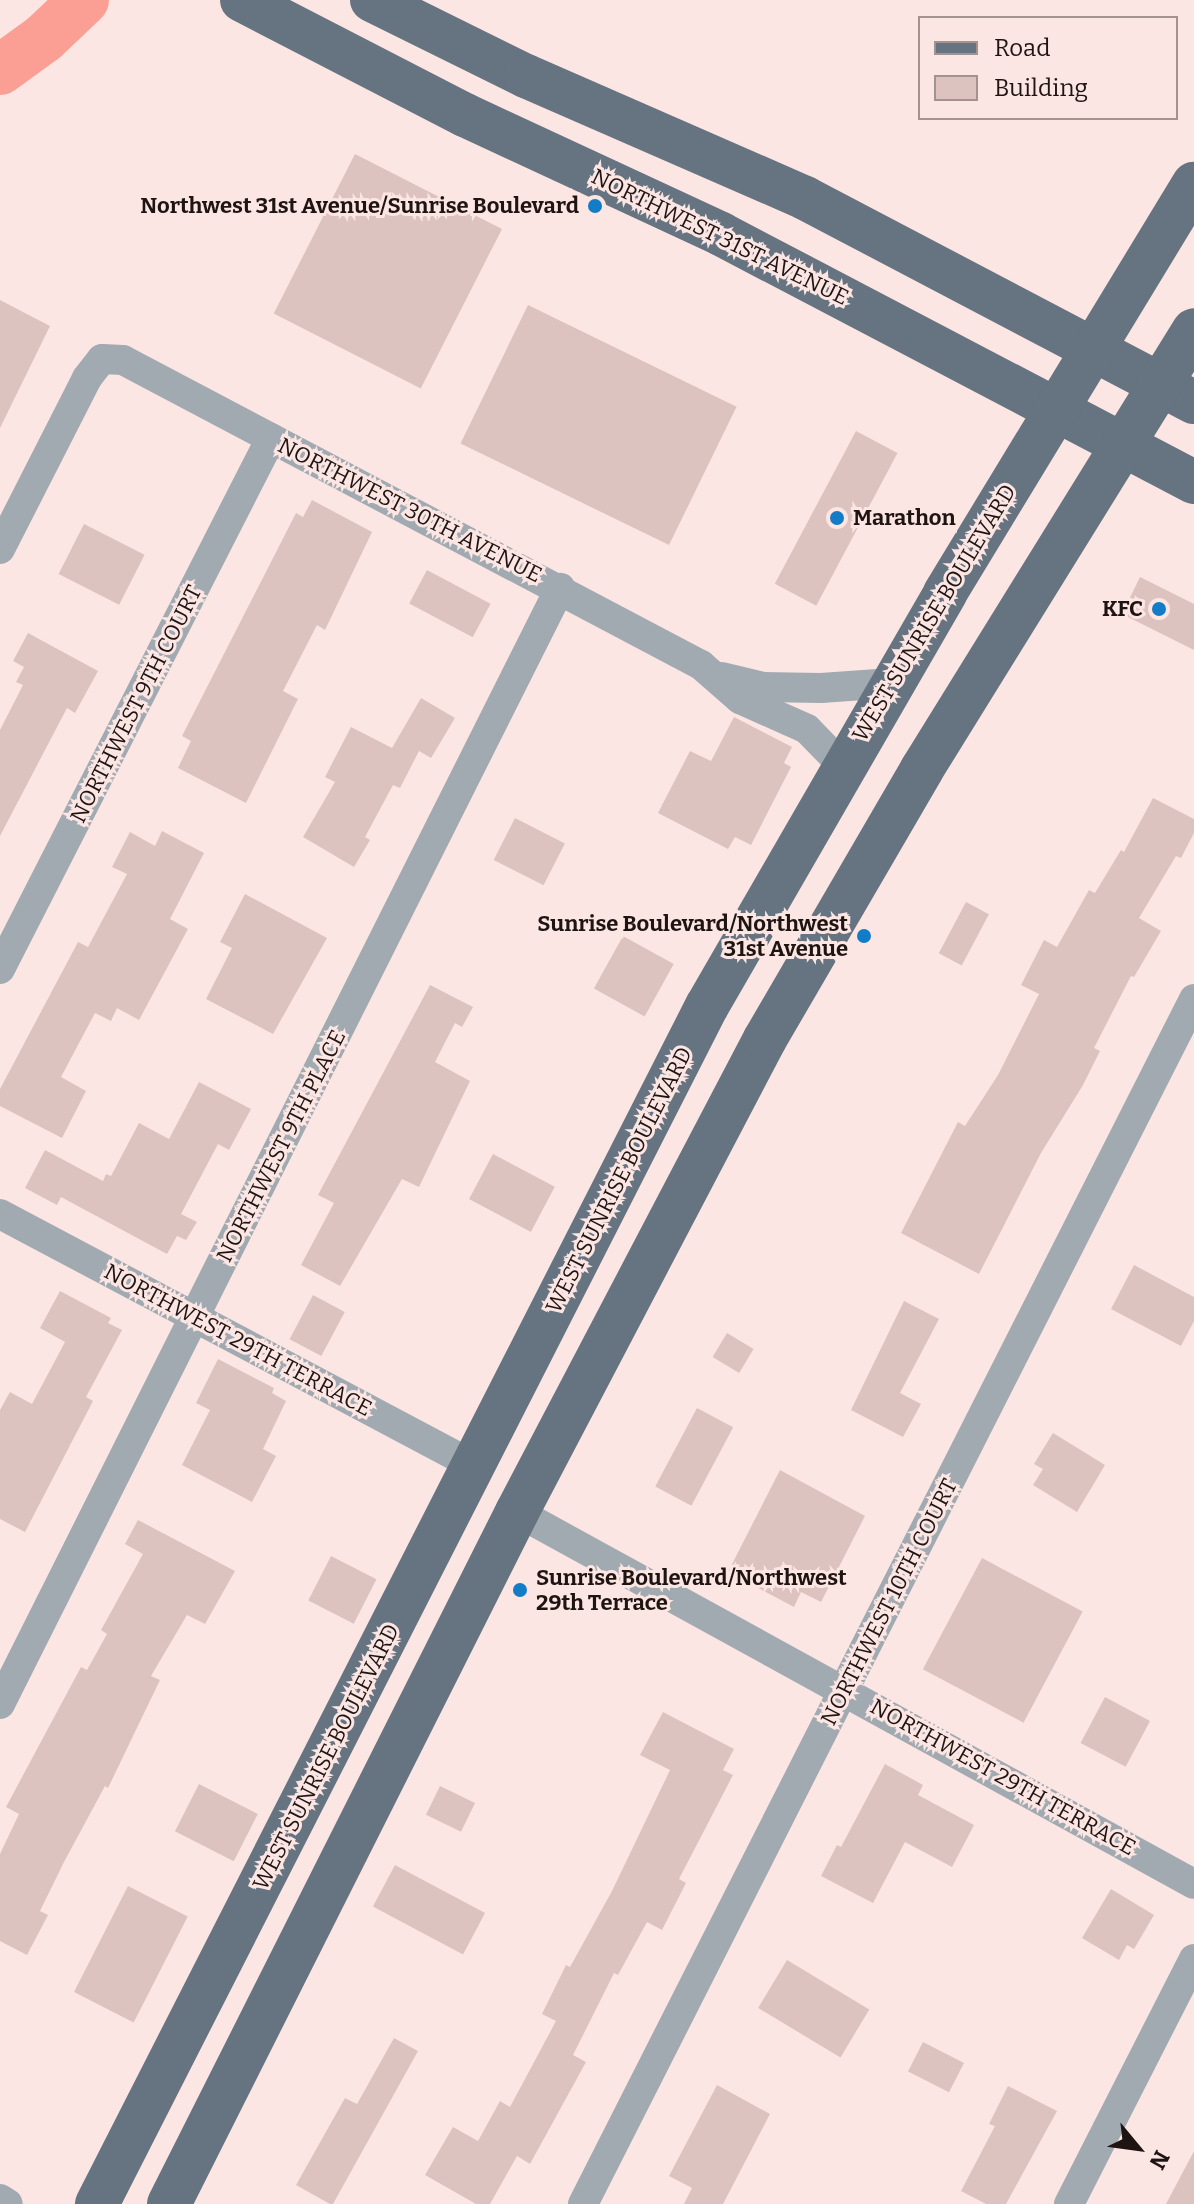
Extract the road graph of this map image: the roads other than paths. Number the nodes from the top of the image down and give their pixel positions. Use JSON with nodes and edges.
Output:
{"nodes":[{"id":1,"x":242,"y":0,"type":"edge"},
{"id":2,"x":372,"y":0,"type":"edge"},
{"id":3,"x":470,"y":50,"type":"junction"},
{"id":4,"x":368,"y":65,"type":"junction"},
{"id":5,"x":1194,"y":184,"type":"edge"},
{"id":6,"x":1194,"y":330,"type":"edge"},
{"id":7,"x":1093,"y":348,"type":"junction"},
{"id":8,"x":1178,"y":393,"type":"edge"},
{"id":9,"x":1056,"y":408,"type":"junction"},
{"id":10,"x":271,"y":438,"type":"junction"},
{"id":11,"x":1123,"y":444,"type":"junction"},
{"id":12,"x":1194,"y":482,"type":"edge"},
{"id":13,"x":0,"y":549,"type":"edge"},
{"id":14,"x":560,"y":588,"type":"junction"},
{"id":15,"x":712,"y":675,"type":"junction"},
{"id":16,"x":892,"y":683,"type":"junction"},
{"id":17,"x":843,"y":766,"type":"junction"},
{"id":18,"x":0,"y":969,"type":"edge"},
{"id":19,"x":1194,"y":999,"type":"edge"},
{"id":20,"x":0,"y":1214,"type":"edge"},
{"id":21,"x":196,"y":1317,"type":"junction"},
{"id":22,"x":514,"y":1388,"type":"junction"},
{"id":23,"x":475,"y":1466,"type":"junction"},
{"id":24,"x":517,"y":1512,"type":"junction"},
{"id":25,"x":487,"y":1571,"type":"junction"},
{"id":26,"x":846,"y":1689,"type":"junction"},
{"id":27,"x":0,"y":1704,"type":"edge"},
{"id":28,"x":1194,"y":1884,"type":"edge"},
{"id":29,"x":1194,"y":1959,"type":"edge"},
{"id":30,"x":0,"y":2199,"type":"edge"},
{"id":31,"x":8,"y":2204,"type":"edge"},
{"id":32,"x":97,"y":2204,"type":"edge"},
{"id":33,"x":169,"y":2204,"type":"edge"},
{"id":34,"x":583,"y":2204,"type":"edge"},
{"id":35,"x":1069,"y":2204,"type":"edge"}],
"edges":[{"from":1,"to":4,"type":"main road","name":"NORTHWEST 31ST AVENUE"},
{"from":2,"to":3,"type":"main road"},
{"from":3,"to":4,"type":"main road"},
{"from":3,"to":7,"type":"main road"},
{"from":4,"to":9,"type":"main road","name":"NORTHWEST 31ST AVENUE"},
{"from":5,"to":7,"type":"main road","name":"WEST SUNRISE BOULEVARD"},
{"from":6,"to":8,"type":"main road"},
{"from":7,"to":8,"type":"main road"},
{"from":7,"to":9,"type":"main road","name":"WEST SUNRISE BOULEVARD"},
{"from":8,"to":11,"type":"main road"},
{"from":9,"to":11,"type":"main road","name":"NORTHWEST 31ST AVENUE"},
{"from":9,"to":16,"type":"main road","name":"WEST SUNRISE BOULEVARD"},
{"from":10,"to":13,"type":"street","name":"NORTHWEST 30TH AVENUE"},
{"from":10,"to":14,"type":"street","name":"NORTHWEST 30TH AVENUE"},
{"from":10,"to":18,"type":"street","name":"NORTHWEST 9TH COURT"},
{"from":11,"to":12,"type":"main road","name":"NORTHWEST 31ST AVENUE"},
{"from":11,"to":24,"type":"main road"},
{"from":14,"to":15,"type":"street","name":"NORTHWEST 30TH AVENUE"},
{"from":14,"to":21,"type":"street","name":"NORTHWEST 9TH PLACE"},
{"from":15,"to":16,"type":"street","name":"NORTHWEST 30TH AVENUE"},
{"from":15,"to":17,"type":"street","name":"NORTHWEST 30TH AVENUE"},
{"from":16,"to":17,"type":"main road","name":"WEST SUNRISE BOULEVARD"},
{"from":17,"to":22,"type":"main road","name":"WEST SUNRISE BOULEVARD"},
{"from":19,"to":26,"type":"street","name":"NORTHWEST 10TH COURT"},
{"from":20,"to":21,"type":"street","name":"NORTHWEST 29TH TERRACE"},
{"from":21,"to":23,"type":"street","name":"NORTHWEST 29TH TERRACE"},
{"from":21,"to":27,"type":"street","name":"NORTHWEST 9TH PLACE"},
{"from":22,"to":23,"type":"main road","name":"WEST SUNRISE BOULEVARD"},
{"from":22,"to":24,"type":"main road"},
{"from":23,"to":25,"type":"main road"},
{"from":23,"to":32,"type":"main road","name":"WEST SUNRISE BOULEVARD"},
{"from":24,"to":25,"type":"main road"},
{"from":24,"to":26,"type":"street","name":"NORTHWEST 29TH TERRACE"},
{"from":25,"to":33,"type":"main road"},
{"from":26,"to":28,"type":"street","name":"NORTHWEST 29TH TERRACE"},
{"from":26,"to":34,"type":"street","name":"NORTHWEST 10TH COURT"},
{"from":29,"to":35,"type":"street"},
{"from":30,"to":31,"type":"street"}]}
